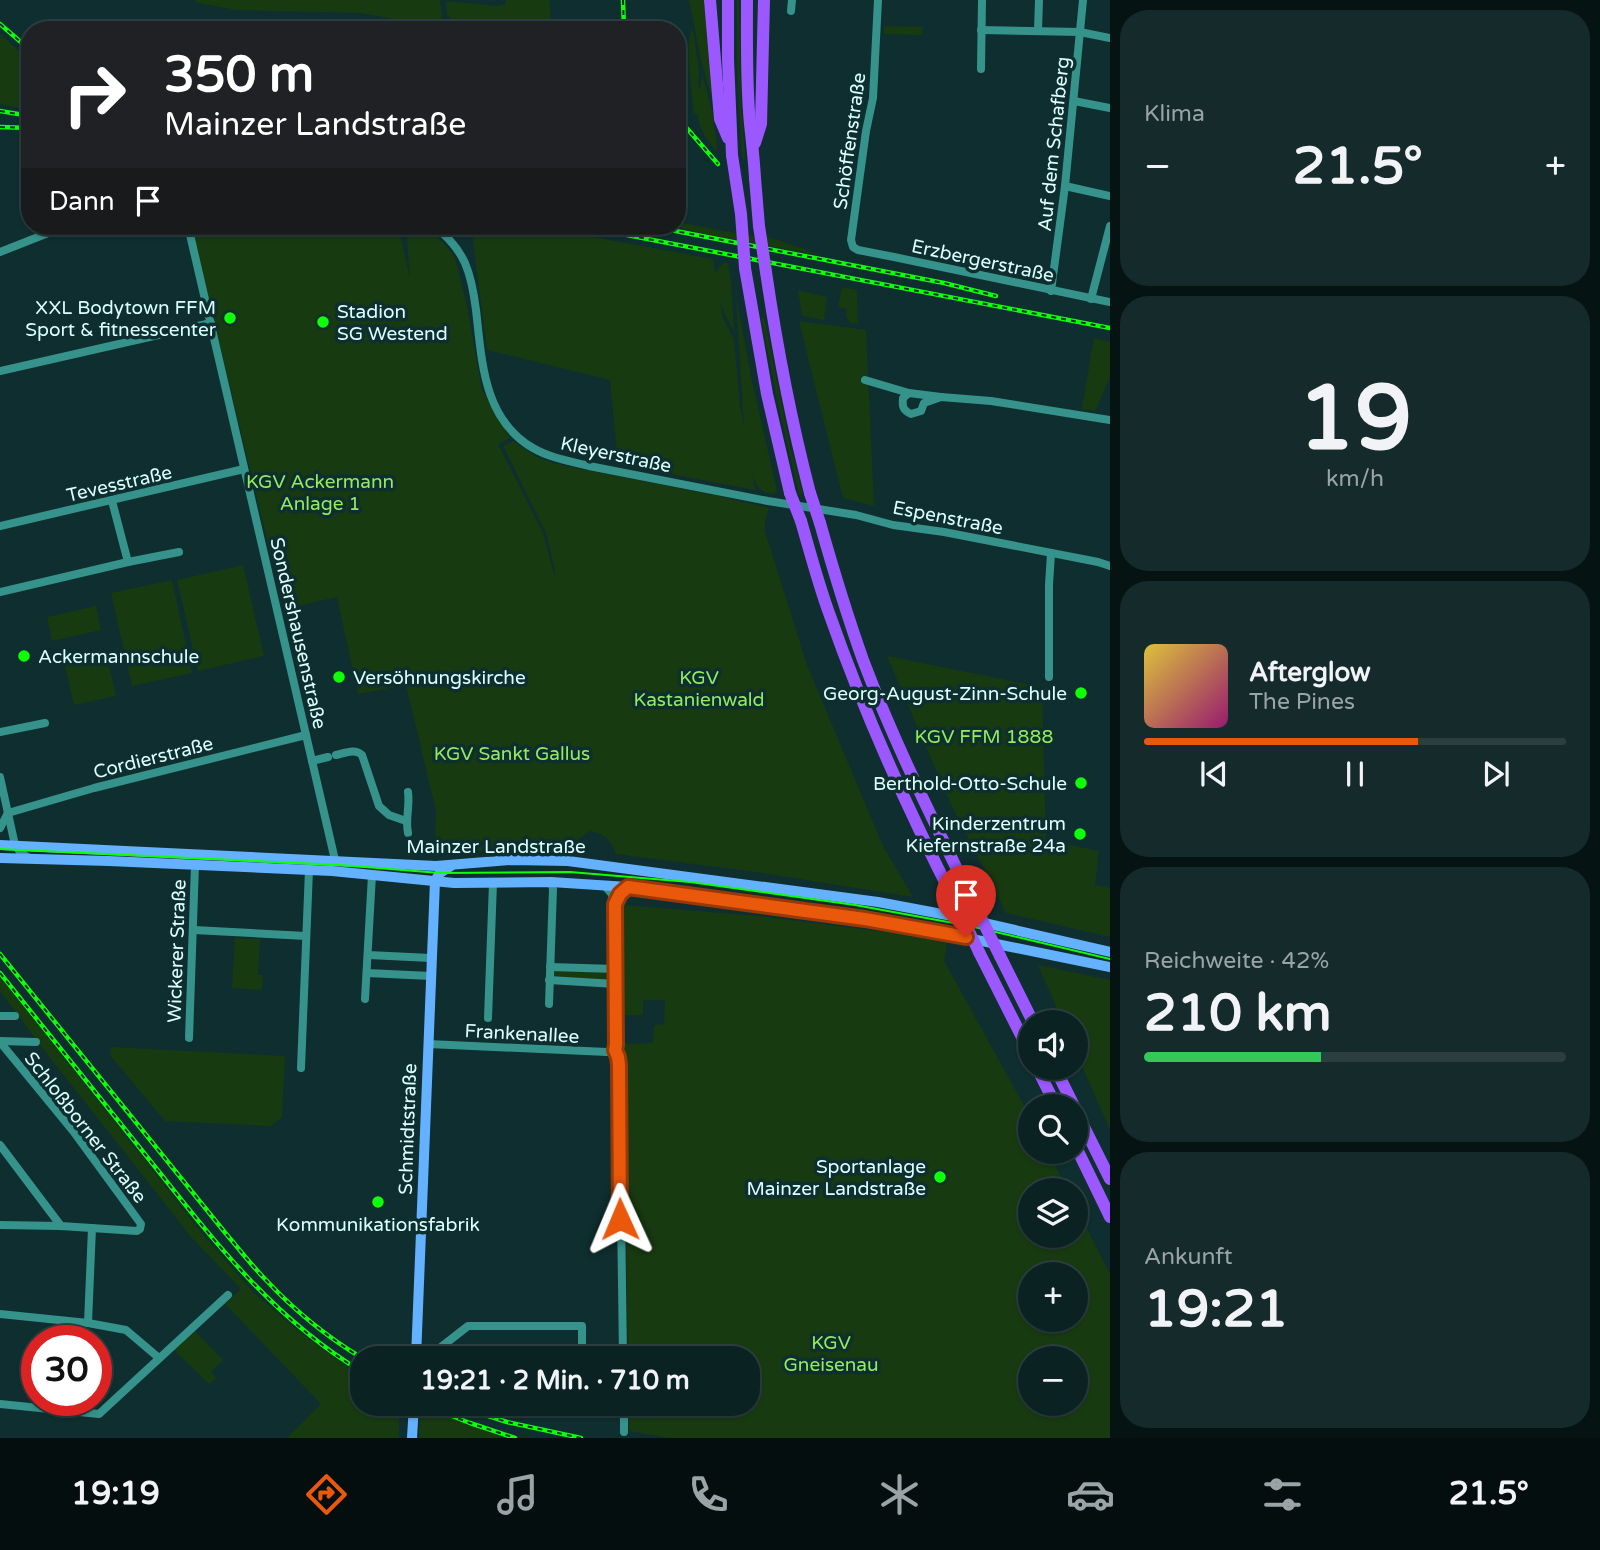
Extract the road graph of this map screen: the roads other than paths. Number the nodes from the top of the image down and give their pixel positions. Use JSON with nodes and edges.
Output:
{"nodes":[{"id":1,"x":710,"y":0,"type":"edge"},
{"id":2,"x":727,"y":0,"type":"edge"},
{"id":3,"x":747,"y":0,"type":"edge"},
{"id":4,"x":764,"y":0,"type":"edge"},
{"id":5,"x":792,"y":0,"type":"edge"},
{"id":6,"x":878,"y":0,"type":"edge"},
{"id":7,"x":982,"y":0,"type":"edge"},
{"id":8,"x":1038,"y":0,"type":"edge"},
{"id":9,"x":1083,"y":0,"type":"edge"},
{"id":10,"x":791,"y":11,"type":"dead end"},
{"id":11,"x":981,"y":30,"type":"junction"},
{"id":12,"x":1038,"y":30,"type":"junction"},
{"id":13,"x":1080,"y":32,"type":"junction"},
{"id":14,"x":1110,"y":38,"type":"edge"},
{"id":15,"x":981,"y":69,"type":"dead end"},
{"id":16,"x":1073,"y":101,"type":"junction"},
{"id":17,"x":1110,"y":108,"type":"edge"},
{"id":18,"x":754,"y":146,"type":"junction"},
{"id":19,"x":732,"y":150,"type":"junction"},
{"id":20,"x":1065,"y":187,"type":"junction"},
{"id":21,"x":1110,"y":195,"type":"edge"},
{"id":22,"x":1110,"y":226,"type":"edge"},
{"id":23,"x":43,"y":235,"type":"edge"},
{"id":24,"x":190,"y":235,"type":"edge"},
{"id":25,"x":443,"y":235,"type":"edge"},
{"id":26,"x":852,"y":244,"type":"joint"},
{"id":27,"x":0,"y":252,"type":"edge"},
{"id":28,"x":1051,"y":291,"type":"junction"},
{"id":29,"x":1091,"y":299,"type":"junction"},
{"id":30,"x":1110,"y":302,"type":"edge"},
{"id":31,"x":211,"y":323,"type":"junction"},
{"id":32,"x":0,"y":371,"type":"edge"},
{"id":33,"x":865,"y":380,"type":"dead end"},
{"id":34,"x":913,"y":393,"type":"junction"},
{"id":35,"x":941,"y":397,"type":"junction"},
{"id":36,"x":924,"y":403,"type":"junction"},
{"id":37,"x":1110,"y":420,"type":"edge"},
{"id":38,"x":244,"y":469,"type":"junction"},
{"id":39,"x":112,"y":500,"type":"junction"},
{"id":40,"x":779,"y":502,"type":"joint"},
{"id":41,"x":0,"y":526,"type":"edge"},
{"id":42,"x":178,"y":552,"type":"dead end"},
{"id":43,"x":1051,"y":553,"type":"junction"},
{"id":44,"x":128,"y":562,"type":"junction"},
{"id":45,"x":1110,"y":566,"type":"edge"},
{"id":46,"x":0,"y":592,"type":"edge"},
{"id":47,"x":1049,"y":677,"type":"dead end"},
{"id":48,"x":45,"y":723,"type":"dead end"},
{"id":49,"x":0,"y":732,"type":"edge"},
{"id":50,"x":306,"y":734,"type":"junction"},
{"id":51,"x":312,"y":761,"type":"junction"},
{"id":52,"x":0,"y":777,"type":"edge"},
{"id":53,"x":408,"y":792,"type":"dead end"},
{"id":54,"x":8,"y":813,"type":"junction"},
{"id":55,"x":406,"y":821,"type":"junction"},
{"id":56,"x":0,"y":828,"type":"edge"},
{"id":57,"x":408,"y":833,"type":"dead end"},
{"id":58,"x":0,"y":845,"type":"edge"},
{"id":59,"x":15,"y":845,"type":"junction"},
{"id":60,"x":3,"y":859,"type":"edge"},
{"id":61,"x":32,"y":860,"type":"junction"},
{"id":62,"x":335,"y":860,"type":"junction"},
{"id":63,"x":415,"y":864,"type":"junction"},
{"id":64,"x":455,"y":864,"type":"junction"},
{"id":65,"x":195,"y":865,"type":"junction"},
{"id":66,"x":309,"y":870,"type":"junction"},
{"id":67,"x":372,"y":875,"type":"junction"},
{"id":68,"x":408,"y":879,"type":"junction"},
{"id":69,"x":435,"y":881,"type":"junction"},
{"id":70,"x":551,"y":882,"type":"junction"},
{"id":71,"x":493,"y":883,"type":"junction"},
{"id":72,"x":604,"y":885,"type":"junction"},
{"id":73,"x":628,"y":887,"type":"junction"},
{"id":74,"x":435,"y":901,"type":"junction"},
{"id":75,"x":615,"y":904,"type":"junction"},
{"id":76,"x":194,"y":930,"type":"junction"},
{"id":77,"x":306,"y":936,"type":"junction"},
{"id":78,"x":1110,"y":952,"type":"edge"},
{"id":79,"x":368,"y":955,"type":"junction"},
{"id":80,"x":431,"y":958,"type":"junction"},
{"id":81,"x":550,"y":967,"type":"junction"},
{"id":82,"x":1110,"y":967,"type":"edge"},
{"id":83,"x":616,"y":969,"type":"junction"},
{"id":84,"x":367,"y":973,"type":"junction"},
{"id":85,"x":431,"y":976,"type":"junction"},
{"id":86,"x":549,"y":980,"type":"junction"},
{"id":87,"x":616,"y":984,"type":"junction"},
{"id":88,"x":366,"y":999,"type":"dead end"},
{"id":89,"x":548,"y":1004,"type":"dead end"},
{"id":90,"x":1027,"y":1010,"type":"edge"},
{"id":91,"x":0,"y":1016,"type":"edge"},
{"id":92,"x":15,"y":1016,"type":"dead end"},
{"id":93,"x":488,"y":1018,"type":"dead end"},
{"id":94,"x":1018,"y":1029,"type":"edge"},
{"id":95,"x":189,"y":1038,"type":"dead end"},
{"id":96,"x":0,"y":1041,"type":"edge"},
{"id":97,"x":36,"y":1042,"type":"dead end"},
{"id":98,"x":428,"y":1044,"type":"junction"},
{"id":99,"x":615,"y":1050,"type":"junction"},
{"id":100,"x":301,"y":1068,"type":"dead end"},
{"id":101,"x":1088,"y":1135,"type":"edge"},
{"id":102,"x":0,"y":1145,"type":"edge"},
{"id":103,"x":5,"y":1157,"type":"edge"},
{"id":104,"x":1084,"y":1164,"type":"edge"},
{"id":105,"x":1110,"y":1179,"type":"edge"},
{"id":106,"x":1110,"y":1217,"type":"edge"},
{"id":107,"x":0,"y":1225,"type":"edge"},
{"id":108,"x":61,"y":1226,"type":"junction"},
{"id":109,"x":92,"y":1228,"type":"junction"},
{"id":110,"x":228,"y":1295,"type":"dead end"},
{"id":111,"x":0,"y":1314,"type":"edge"},
{"id":112,"x":88,"y":1323,"type":"junction"},
{"id":113,"x":416,"y":1346,"type":"edge"},
{"id":114,"x":442,"y":1346,"type":"edge"},
{"id":115,"x":582,"y":1346,"type":"edge"},
{"id":116,"x":623,"y":1346,"type":"edge"},
{"id":117,"x":159,"y":1358,"type":"junction"},
{"id":118,"x":0,"y":1404,"type":"edge"},
{"id":119,"x":413,"y":1416,"type":"edge"},
{"id":120,"x":624,"y":1416,"type":"edge"},
{"id":121,"x":624,"y":1432,"type":"dead end"},
{"id":122,"x":412,"y":1438,"type":"edge"}],
"edges":[{"from":1,"to":19,"type":"highway"},
{"from":2,"to":19,"type":"highway"},
{"from":3,"to":18,"type":"highway"},
{"from":4,"to":18,"type":"highway"},
{"from":5,"to":10,"type":"street"},
{"from":6,"to":26,"type":"street","name":"Schöffenstraße"},
{"from":7,"to":11,"type":"street"},
{"from":8,"to":12,"type":"street"},
{"from":9,"to":13,"type":"street","name":"Auf dem Schafberg"},
{"from":11,"to":12,"type":"street"},
{"from":11,"to":15,"type":"street"},
{"from":12,"to":13,"type":"street"},
{"from":13,"to":14,"type":"street"},
{"from":13,"to":16,"type":"street","name":"Auf dem Schafberg"},
{"from":16,"to":17,"type":"street"},
{"from":16,"to":20,"type":"street","name":"Auf dem Schafberg"},
{"from":18,"to":90,"type":"highway","bridge":true},
{"from":19,"to":94,"type":"highway","bridge":true},
{"from":20,"to":21,"type":"street"},
{"from":20,"to":28,"type":"street","name":"Auf dem Schafberg"},
{"from":22,"to":29,"type":"street"},
{"from":23,"to":27,"type":"street"},
{"from":24,"to":31,"type":"street","name":"Sondershausenstraße"},
{"from":25,"to":40,"type":"street","name":"Kleyerstraße"},
{"from":26,"to":28,"type":"street","name":"Erzbergerstraße"},
{"from":28,"to":29,"type":"street","name":"Erzbergerstraße"},
{"from":29,"to":30,"type":"street","name":"Erzbergerstraße"},
{"from":31,"to":32,"type":"street"},
{"from":31,"to":38,"type":"street","name":"Sondershausenstraße"},
{"from":33,"to":34,"type":"street"},
{"from":34,"to":35,"type":"street"},
{"from":34,"to":36,"type":"street"},
{"from":34,"to":36,"type":"street"},
{"from":35,"to":36,"type":"street"},
{"from":35,"to":37,"type":"street"},
{"from":38,"to":39,"type":"street","name":"Tevesstraße"},
{"from":38,"to":50,"type":"street","name":"Sondershausenstraße"},
{"from":39,"to":41,"type":"street","name":"Tevesstraße"},
{"from":39,"to":44,"type":"street"},
{"from":40,"to":43,"type":"street","name":"Espenstraße"},
{"from":42,"to":44,"type":"street"},
{"from":43,"to":45,"type":"street","name":"Espenstraße"},
{"from":43,"to":47,"type":"street"},
{"from":44,"to":46,"type":"street"},
{"from":48,"to":49,"type":"street"},
{"from":50,"to":51,"type":"street","name":"Sondershausenstraße"},
{"from":50,"to":54,"type":"street","name":"Cordierstraße"},
{"from":51,"to":55,"type":"street"},
{"from":51,"to":62,"type":"street","name":"Sondershausenstraße"},
{"from":52,"to":54,"type":"street"},
{"from":53,"to":55,"type":"street"},
{"from":54,"to":56,"type":"street"},
{"from":54,"to":59,"type":"street"},
{"from":55,"to":57,"type":"street"},
{"from":58,"to":59,"type":"main road","name":"Mainzer Landstraße"},
{"from":59,"to":60,"type":"street"},
{"from":59,"to":61,"type":"street"},
{"from":59,"to":62,"type":"main road","name":"Mainzer Landstraße"},
{"from":60,"to":61,"type":"main road","name":"Mainzer Landstraße"},
{"from":61,"to":65,"type":"main road","name":"Mainzer Landstraße"},
{"from":62,"to":63,"type":"main road","name":"Mainzer Landstraße"},
{"from":63,"to":64,"type":"main road","name":"Mainzer Landstraße"},
{"from":63,"to":69,"type":"main road"},
{"from":64,"to":69,"type":"main road"},
{"from":64,"to":78,"type":"main road","name":"Mainzer Landstraße"},
{"from":65,"to":66,"type":"main road","name":"Mainzer Landstraße"},
{"from":65,"to":76,"type":"street","name":"Wickerer Straße"},
{"from":66,"to":67,"type":"main road","name":"Mainzer Landstraße"},
{"from":66,"to":77,"type":"street"},
{"from":67,"to":68,"type":"main road","name":"Mainzer Landstraße"},
{"from":67,"to":79,"type":"street"},
{"from":68,"to":69,"type":"main road","name":"Mainzer Landstraße"},
{"from":68,"to":74,"type":"main road"},
{"from":69,"to":71,"type":"main road","name":"Mainzer Landstraße"},
{"from":69,"to":74,"type":"main road","name":"Schmidtstraße"},
{"from":70,"to":71,"type":"main road","name":"Mainzer Landstraße"},
{"from":70,"to":72,"type":"main road","name":"Mainzer Landstraße"},
{"from":70,"to":81,"type":"street"},
{"from":71,"to":93,"type":"street"},
{"from":72,"to":73,"type":"main road","name":"Mainzer Landstraße"},
{"from":72,"to":75,"type":"street"},
{"from":73,"to":75,"type":"street"},
{"from":73,"to":82,"type":"main road","name":"Mainzer Landstraße"},
{"from":74,"to":80,"type":"main road","name":"Schmidtstraße"},
{"from":75,"to":83,"type":"street"},
{"from":76,"to":77,"type":"street"},
{"from":76,"to":95,"type":"street","name":"Wickerer Straße"},
{"from":77,"to":100,"type":"street"},
{"from":79,"to":80,"type":"street"},
{"from":79,"to":84,"type":"street"},
{"from":80,"to":85,"type":"main road","name":"Schmidtstraße"},
{"from":81,"to":83,"type":"street"},
{"from":81,"to":86,"type":"street"},
{"from":83,"to":87,"type":"street"},
{"from":84,"to":85,"type":"street"},
{"from":84,"to":88,"type":"street"},
{"from":85,"to":98,"type":"main road","name":"Schmidtstraße"},
{"from":86,"to":87,"type":"street"},
{"from":86,"to":89,"type":"street"},
{"from":87,"to":99,"type":"street"},
{"from":91,"to":92,"type":"street"},
{"from":96,"to":97,"type":"street"},
{"from":96,"to":109,"type":"street","name":"Schloßborner Straße"},
{"from":98,"to":99,"type":"street","name":"Frankenallee"},
{"from":98,"to":113,"type":"main road","name":"Schmidtstraße"},
{"from":99,"to":116,"type":"street"},
{"from":101,"to":105,"type":"highway"},
{"from":102,"to":103,"type":"street"},
{"from":103,"to":108,"type":"street"},
{"from":104,"to":106,"type":"highway"},
{"from":107,"to":108,"type":"street"},
{"from":108,"to":109,"type":"street"},
{"from":109,"to":112,"type":"street"},
{"from":110,"to":117,"type":"street"},
{"from":111,"to":112,"type":"street"},
{"from":112,"to":117,"type":"street"},
{"from":114,"to":115,"type":"street"},
{"from":117,"to":118,"type":"street"},
{"from":119,"to":122,"type":"main road"},
{"from":120,"to":121,"type":"street"}]}
